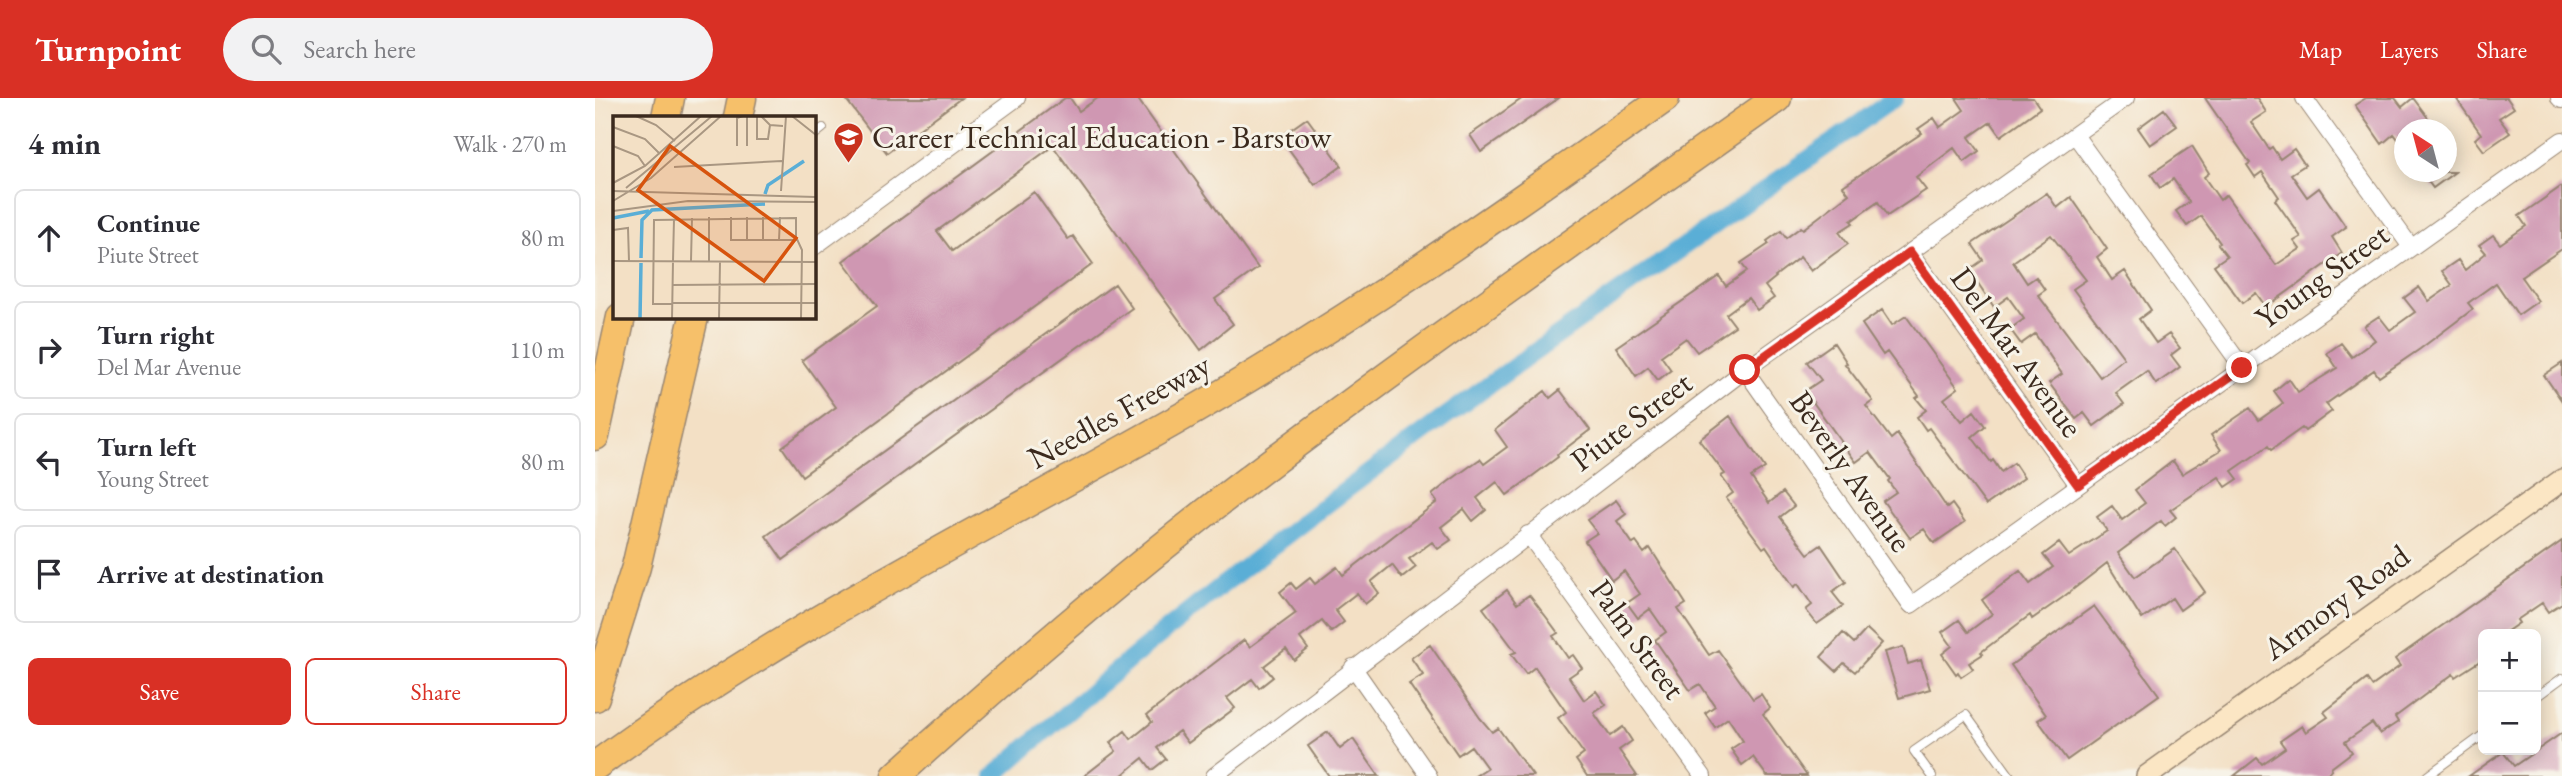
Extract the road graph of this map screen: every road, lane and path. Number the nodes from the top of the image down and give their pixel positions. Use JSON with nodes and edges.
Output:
{"nodes":[{"id":1,"x":670,"y":98,"type":"edge"},
{"id":2,"x":742,"y":98,"type":"edge"},
{"id":3,"x":1017,"y":98,"type":"edge"},
{"id":4,"x":1665,"y":98,"type":"edge"},
{"id":5,"x":1777,"y":98,"type":"edge"},
{"id":6,"x":2126,"y":98,"type":"edge"},
{"id":7,"x":2304,"y":98,"type":"edge"},
{"id":8,"x":666,"y":116,"type":"edge"},
{"id":9,"x":738,"y":116,"type":"edge"},
{"id":10,"x":823,"y":128,"type":"dead end"},
{"id":11,"x":815,"y":134,"type":"edge"},
{"id":12,"x":2075,"y":135,"type":"junction"},
{"id":13,"x":2562,"y":140,"type":"edge"},
{"id":14,"x":815,"y":243,"type":"edge"},
{"id":15,"x":2411,"y":247,"type":"junction"},
{"id":16,"x":1910,"y":252,"type":"junction"},
{"id":17,"x":621,"y":318,"type":"edge"},
{"id":18,"x":694,"y":318,"type":"edge"},
{"id":19,"x":2242,"y":368,"type":"junction"},
{"id":20,"x":1745,"y":370,"type":"junction"},
{"id":21,"x":595,"y":436,"type":"edge"},
{"id":22,"x":2562,"y":480,"type":"edge"},
{"id":23,"x":2078,"y":485,"type":"junction"},
{"id":24,"x":1528,"y":534,"type":"junction"},
{"id":25,"x":1911,"y":605,"type":"joint"},
{"id":26,"x":1353,"y":667,"type":"junction"},
{"id":27,"x":2562,"y":678,"type":"edge"},
{"id":28,"x":2541,"y":693,"type":"edge"},
{"id":29,"x":595,"y":697,"type":"edge"},
{"id":30,"x":2478,"y":739,"type":"edge"},
{"id":31,"x":595,"y":766,"type":"edge"},
{"id":32,"x":896,"y":776,"type":"edge"},
{"id":33,"x":1214,"y":776,"type":"edge"},
{"id":34,"x":1429,"y":776,"type":"edge"},
{"id":35,"x":1703,"y":776,"type":"edge"},
{"id":36,"x":1932,"y":776,"type":"edge"},
{"id":37,"x":2010,"y":776,"type":"edge"},
{"id":38,"x":2147,"y":776,"type":"edge"},
{"id":39,"x":2427,"y":776,"type":"edge"}],
"edges":[{"from":1,"to":8,"type":"highway"},
{"from":2,"to":9,"type":"highway"},
{"from":3,"to":14,"type":"street"},
{"from":4,"to":31,"type":"highway","name":"Needles Freeway"},
{"from":5,"to":32,"type":"highway"},
{"from":6,"to":12,"type":"street","name":"Piute Street"},
{"from":7,"to":15,"type":"street"},
{"from":10,"to":11,"type":"lane"},
{"from":12,"to":16,"type":"street","name":"Piute Street"},
{"from":12,"to":19,"type":"street"},
{"from":13,"to":15,"type":"street","name":"Young Street"},
{"from":15,"to":19,"type":"street","name":"Young Street"},
{"from":16,"to":20,"type":"street","name":"Piute Street"},
{"from":16,"to":23,"type":"street","name":"Del Mar Avenue"},
{"from":17,"to":21,"type":"highway"},
{"from":18,"to":29,"type":"highway"},
{"from":19,"to":23,"type":"street","name":"Young Street"},
{"from":20,"to":24,"type":"street","name":"Piute Street"},
{"from":20,"to":25,"type":"street","name":"Beverly Avenue"},
{"from":22,"to":38,"type":"main road","name":"Armory Road"},
{"from":23,"to":25,"type":"street","name":"Young Street"},
{"from":24,"to":26,"type":"street","name":"Piute Street"},
{"from":24,"to":35,"type":"street","name":"Palm Street"},
{"from":26,"to":33,"type":"street","name":"Piute Street"},
{"from":26,"to":34,"type":"street"},
{"from":27,"to":28,"type":"lane"},
{"from":30,"to":39,"type":"lane"},
{"from":36,"to":37,"type":"lane"}]}
